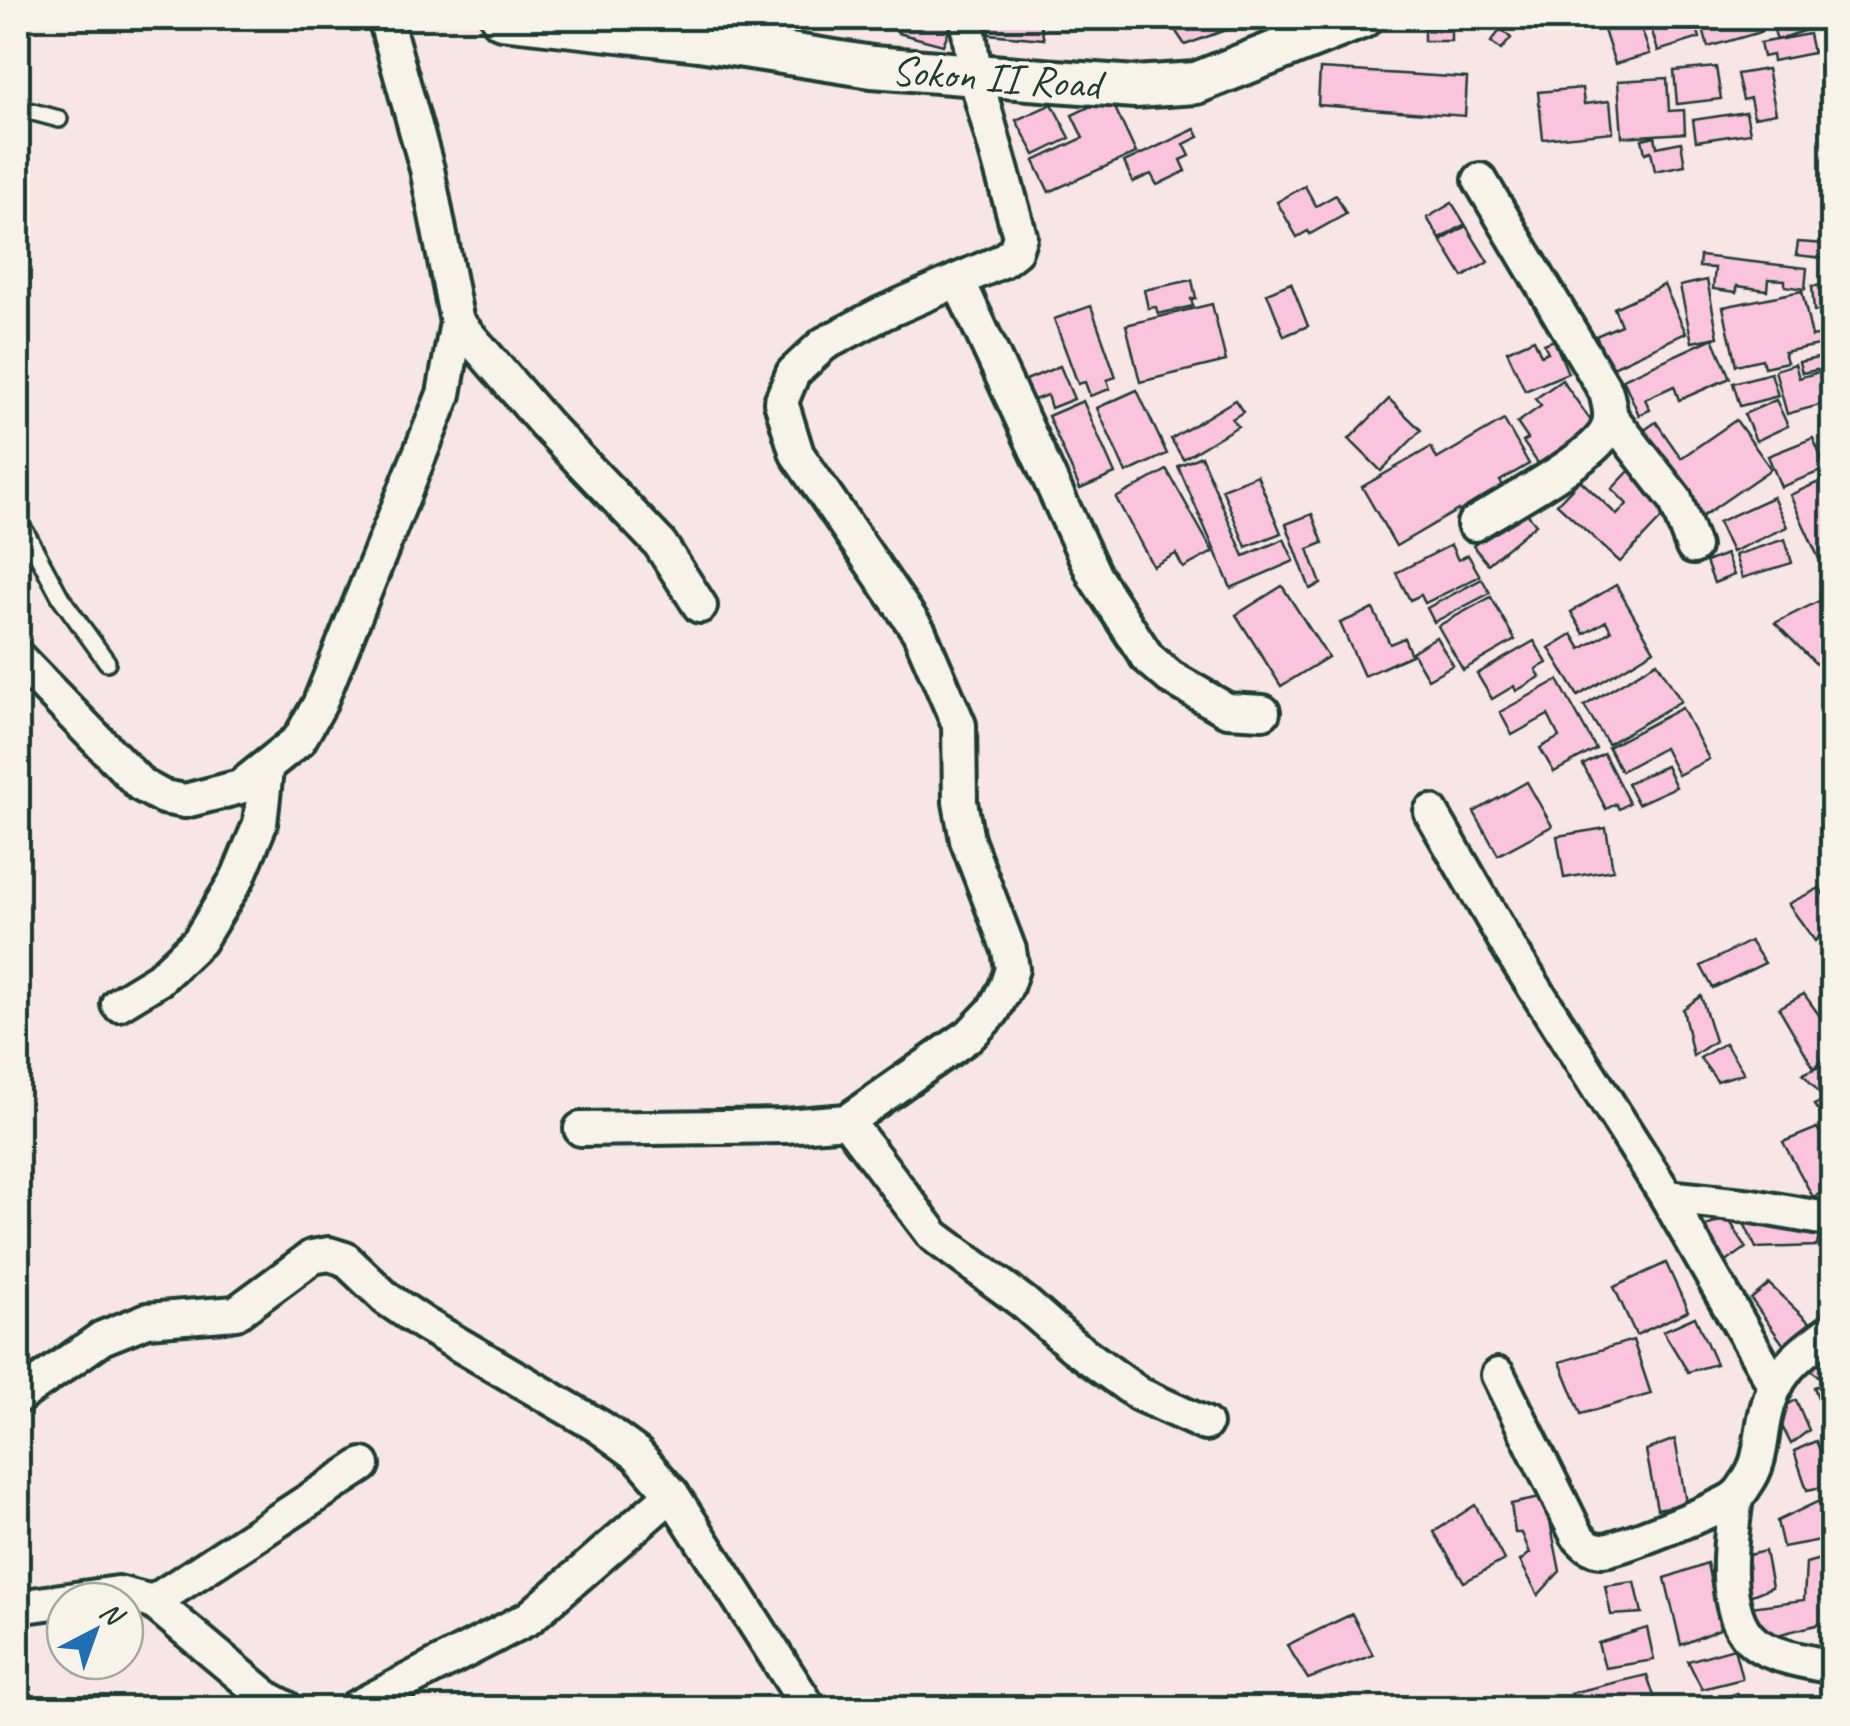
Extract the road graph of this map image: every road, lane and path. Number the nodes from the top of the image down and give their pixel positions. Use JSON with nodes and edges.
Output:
{"nodes":[{"id":1,"x":384,"y":18,"type":"edge"},
{"id":2,"x":502,"y":18,"type":"edge"},
{"id":3,"x":967,"y":18,"type":"edge"},
{"id":4,"x":1361,"y":18,"type":"edge"},
{"id":5,"x":975,"y":75,"type":"junction"},
{"id":6,"x":18,"y":108,"type":"edge"},
{"id":7,"x":60,"y":119,"type":"dead end"},
{"id":8,"x":1480,"y":180,"type":"dead end"},
{"id":9,"x":958,"y":280,"type":"junction"},
{"id":10,"x":457,"y":322,"type":"junction"},
{"id":11,"x":1611,"y":417,"type":"junction"},
{"id":12,"x":18,"y":522,"type":"edge"},
{"id":13,"x":1474,"y":524,"type":"dead end"},
{"id":14,"x":1693,"y":547,"type":"dead end"},
{"id":15,"x":700,"y":606,"type":"dead end"},
{"id":16,"x":18,"y":658,"type":"edge"},
{"id":17,"x":107,"y":662,"type":"dead end"},
{"id":18,"x":1263,"y":712,"type":"dead end"},
{"id":19,"x":266,"y":770,"type":"junction"},
{"id":20,"x":1431,"y":812,"type":"dead end"},
{"id":21,"x":118,"y":1004,"type":"dead end"},
{"id":22,"x":847,"y":1121,"type":"junction"},
{"id":23,"x":581,"y":1129,"type":"dead end"},
{"id":24,"x":1667,"y":1197,"type":"junction"},
{"id":25,"x":1832,"y":1220,"type":"edge"},
{"id":26,"x":1832,"y":1330,"type":"edge"},
{"id":27,"x":1498,"y":1375,"type":"dead end"},
{"id":28,"x":1775,"y":1386,"type":"junction"},
{"id":29,"x":18,"y":1398,"type":"edge"},
{"id":30,"x":1205,"y":1424,"type":"dead end"},
{"id":31,"x":363,"y":1465,"type":"dead end"},
{"id":32,"x":672,"y":1494,"type":"junction"},
{"id":33,"x":1736,"y":1498,"type":"junction"},
{"id":34,"x":154,"y":1602,"type":"junction"},
{"id":35,"x":18,"y":1607,"type":"edge"},
{"id":36,"x":1832,"y":1667,"type":"edge"},
{"id":37,"x":286,"y":1708,"type":"edge"},
{"id":38,"x":355,"y":1708,"type":"edge"},
{"id":39,"x":809,"y":1708,"type":"edge"}],
"edges":[{"from":1,"to":10,"type":"street"},
{"from":2,"to":5,"type":"street","name":"Sokon II Road"},
{"from":3,"to":5,"type":"street"},
{"from":4,"to":5,"type":"street","name":"Sokon II Road"},
{"from":5,"to":9,"type":"street"},
{"from":6,"to":7,"type":"lane"},
{"from":8,"to":11,"type":"street"},
{"from":9,"to":18,"type":"street"},
{"from":9,"to":22,"type":"street"},
{"from":10,"to":15,"type":"street"},
{"from":10,"to":19,"type":"street"},
{"from":11,"to":13,"type":"street"},
{"from":11,"to":14,"type":"street"},
{"from":12,"to":17,"type":"lane"},
{"from":16,"to":19,"type":"street"},
{"from":19,"to":21,"type":"street"},
{"from":20,"to":24,"type":"street"},
{"from":22,"to":23,"type":"street"},
{"from":22,"to":30,"type":"street"},
{"from":24,"to":25,"type":"street"},
{"from":24,"to":28,"type":"street"},
{"from":26,"to":28,"type":"street"},
{"from":27,"to":33,"type":"street"},
{"from":28,"to":33,"type":"street"},
{"from":29,"to":32,"type":"street"},
{"from":31,"to":34,"type":"street"},
{"from":32,"to":38,"type":"street"},
{"from":32,"to":39,"type":"street"},
{"from":33,"to":36,"type":"street"},
{"from":34,"to":35,"type":"street"},
{"from":34,"to":37,"type":"street"}]}
